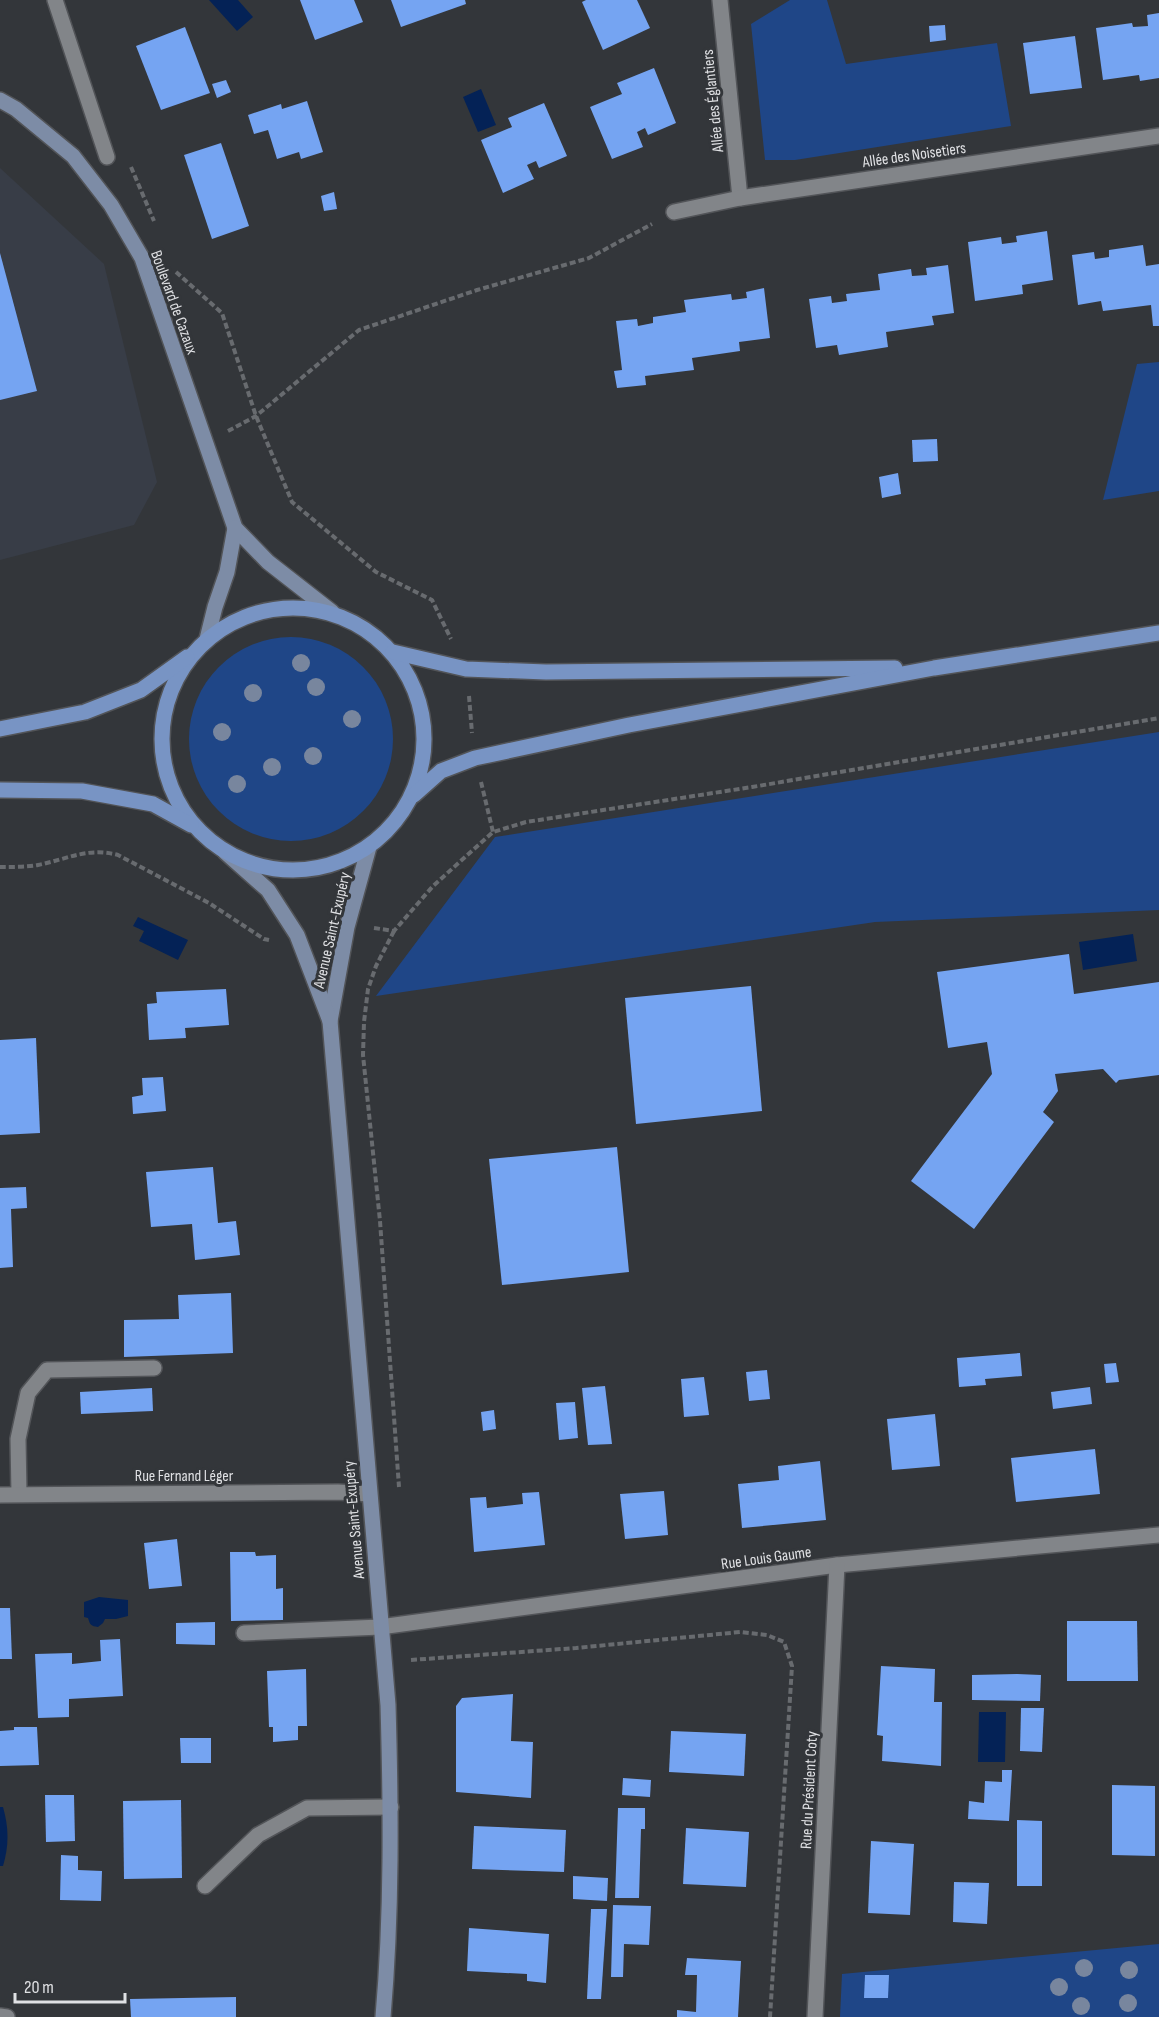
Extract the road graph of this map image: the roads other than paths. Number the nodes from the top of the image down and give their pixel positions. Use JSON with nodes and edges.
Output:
{"nodes":[{"id":1,"x":55,"y":0,"type":"edge"},
{"id":2,"x":720,"y":0,"type":"edge"},
{"id":3,"x":0,"y":100,"type":"edge"},
{"id":4,"x":1159,"y":136,"type":"edge"},
{"id":5,"x":107,"y":157,"type":"dead end"},
{"id":6,"x":740,"y":198,"type":"junction"},
{"id":7,"x":674,"y":213,"type":"road end"},
{"id":8,"x":235,"y":528,"type":"junction"},
{"id":9,"x":332,"y":612,"type":"junction"},
{"id":10,"x":1159,"y":633,"type":"edge"},
{"id":11,"x":207,"y":639,"type":"junction"},
{"id":12,"x":393,"y":652,"type":"junction"},
{"id":13,"x":192,"y":654,"type":"junction"},
{"id":14,"x":933,"y":668,"type":"junction"},
{"id":15,"x":0,"y":729,"type":"edge"},
{"id":16,"x":0,"y":790,"type":"edge"},
{"id":17,"x":412,"y":797,"type":"junction"},
{"id":18,"x":194,"y":826,"type":"junction"},
{"id":19,"x":369,"y":847,"type":"junction"},
{"id":20,"x":225,"y":852,"type":"junction"},
{"id":21,"x":330,"y":1021,"type":"junction"},
{"id":22,"x":153,"y":1368,"type":"dead end"},
{"id":23,"x":19,"y":1494,"type":"junction"},
{"id":24,"x":369,"y":1494,"type":"junction"},
{"id":25,"x":0,"y":1495,"type":"edge"},
{"id":26,"x":1159,"y":1535,"type":"edge"},
{"id":27,"x":837,"y":1565,"type":"junction"},
{"id":28,"x":380,"y":1627,"type":"junction"},
{"id":29,"x":244,"y":1634,"type":"dead end"},
{"id":30,"x":391,"y":1807,"type":"junction"},
{"id":31,"x":205,"y":1886,"type":"dead end"},
{"id":32,"x":0,"y":2016,"type":"edge"},
{"id":33,"x":7,"y":2017,"type":"edge"},
{"id":34,"x":383,"y":2017,"type":"edge"},
{"id":35,"x":815,"y":2017,"type":"edge"}],
"edges":[{"from":1,"to":5,"type":"street"},
{"from":2,"to":6,"type":"street","name":"Allée des Églantiers"},
{"from":3,"to":8,"type":"main road","name":"Boulevard de Cazaux"},
{"from":4,"to":6,"type":"street","name":"Allée des Noisetiers"},
{"from":6,"to":7,"type":"street","name":"Allée des Noisetiers"},
{"from":8,"to":9,"type":"main road","name":"Boulevard de Cazaux"},
{"from":8,"to":11,"type":"main road","name":"Boulevard de Cazaux"},
{"from":9,"to":11,"type":"main road"},
{"from":9,"to":12,"type":"main road"},
{"from":10,"to":14,"type":"main road"},
{"from":11,"to":13,"type":"main road"},
{"from":12,"to":14,"type":"main road"},
{"from":12,"to":17,"type":"main road"},
{"from":13,"to":15,"type":"main road"},
{"from":13,"to":18,"type":"main road"},
{"from":14,"to":17,"type":"main road"},
{"from":16,"to":18,"type":"main road"},
{"from":17,"to":19,"type":"main road"},
{"from":18,"to":20,"type":"main road"},
{"from":19,"to":20,"type":"main road"},
{"from":19,"to":21,"type":"main road","name":"Avenue Saint-Exupéry"},
{"from":20,"to":21,"type":"main road","name":"Avenue Saint-Exupéry"},
{"from":21,"to":24,"type":"main road","name":"Avenue Saint-Exupéry"},
{"from":22,"to":23,"type":"street"},
{"from":23,"to":24,"type":"street","name":"Rue Fernand Léger"},
{"from":23,"to":25,"type":"street","name":"Rue Fernand Léger"},
{"from":24,"to":28,"type":"main road","name":"Avenue Saint-Exupéry"},
{"from":26,"to":27,"type":"street","name":"Rue Louis Gaume"},
{"from":27,"to":28,"type":"street","name":"Rue Louis Gaume"},
{"from":27,"to":35,"type":"street","name":"Rue du Président Coty"},
{"from":28,"to":29,"type":"street","name":"Rue Louis Gaume"},
{"from":28,"to":30,"type":"main road","name":"Avenue Saint-Exupéry"},
{"from":30,"to":31,"type":"street"},
{"from":30,"to":34,"type":"main road","name":"Avenue Saint-Exupéry"},
{"from":32,"to":33,"type":"street"}]}
